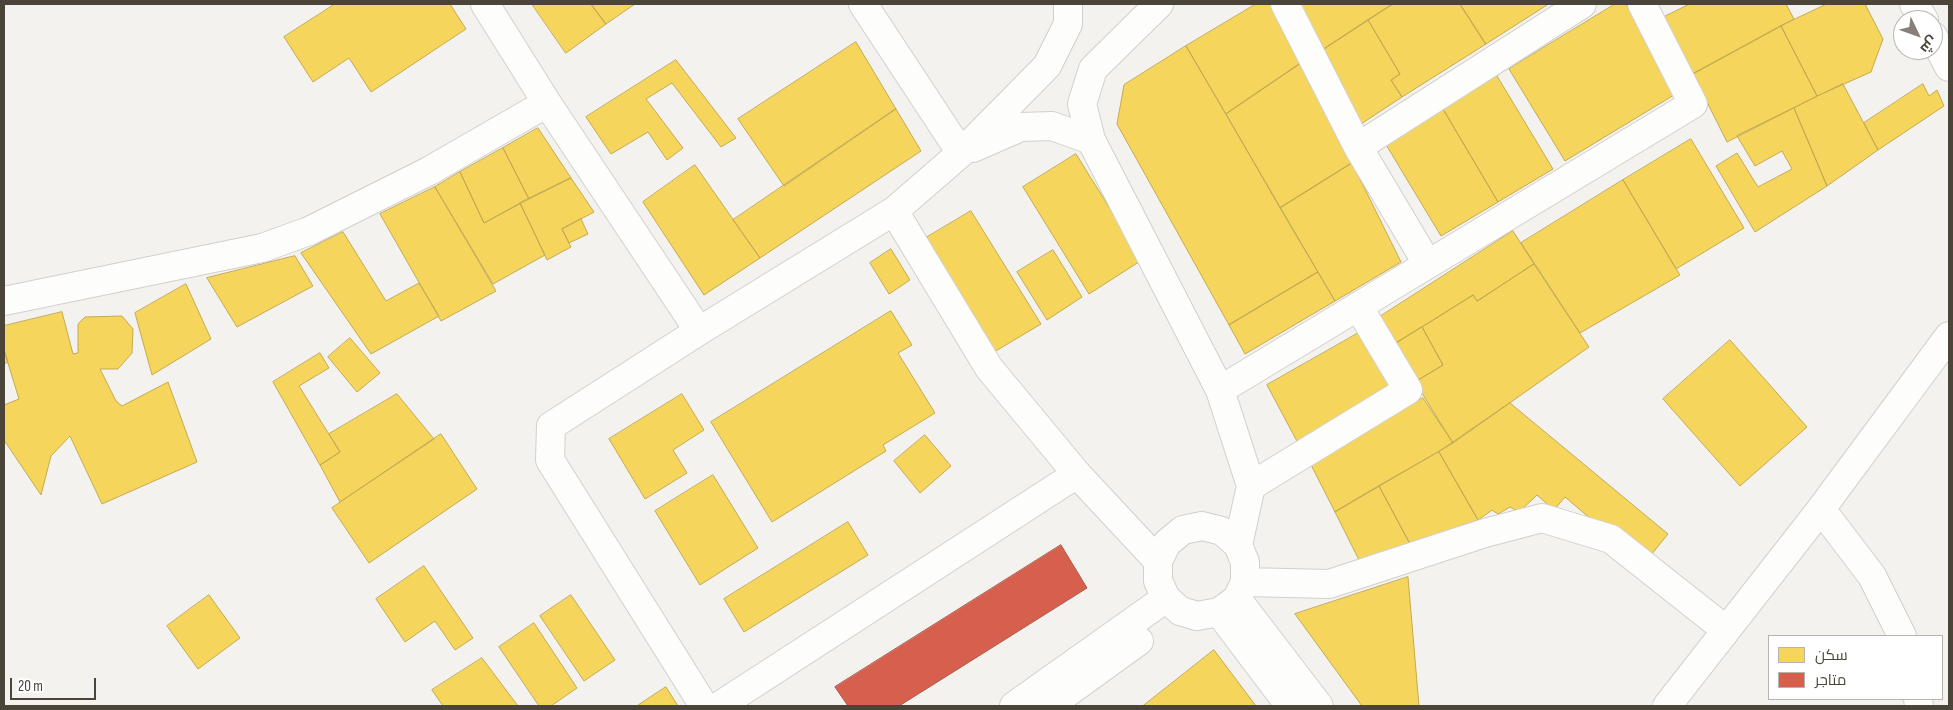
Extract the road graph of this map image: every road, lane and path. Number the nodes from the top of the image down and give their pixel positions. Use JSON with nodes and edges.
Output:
{"nodes":[{"id":1,"x":485,"y":4,"type":"edge"},
{"id":2,"x":862,"y":4,"type":"edge"},
{"id":3,"x":1068,"y":4,"type":"edge"},
{"id":4,"x":1159,"y":4,"type":"edge"},
{"id":5,"x":1285,"y":4,"type":"edge"},
{"id":6,"x":1582,"y":4,"type":"edge"},
{"id":7,"x":1645,"y":4,"type":"edge"},
{"id":8,"x":1943,"y":55,"type":"edge"},
{"id":9,"x":1949,"y":67,"type":"edge"},
{"id":10,"x":547,"y":103,"type":"junction"},
{"id":11,"x":1092,"y":140,"type":"junction"},
{"id":12,"x":1358,"y":147,"type":"junction"},
{"id":13,"x":961,"y":153,"type":"junction"},
{"id":14,"x":894,"y":211,"type":"junction"},
{"id":15,"x":1427,"y":264,"type":"junction"},
{"id":16,"x":4,"y":301,"type":"edge"},
{"id":17,"x":1358,"y":306,"type":"junction"},
{"id":18,"x":699,"y":330,"type":"junction"},
{"id":19,"x":1949,"y":336,"type":"edge"},
{"id":20,"x":1220,"y":390,"type":"junction"},
{"id":21,"x":1077,"y":474,"type":"junction"},
{"id":22,"x":1251,"y":486,"type":"junction"},
{"id":23,"x":1821,"y":510,"type":"junction"},
{"id":24,"x":1238,"y":545,"type":"junction"},
{"id":25,"x":1158,"y":561,"type":"junction"},
{"id":26,"x":1234,"y":597,"type":"junction"},
{"id":27,"x":1173,"y":604,"type":"junction"},
{"id":28,"x":1726,"y":630,"type":"junction"},
{"id":29,"x":1902,"y":635,"type":"edge"},
{"id":30,"x":704,"y":706,"type":"edge"},
{"id":31,"x":718,"y":706,"type":"edge"},
{"id":32,"x":1014,"y":706,"type":"edge"},
{"id":33,"x":1049,"y":706,"type":"edge"},
{"id":34,"x":1290,"y":706,"type":"edge"},
{"id":35,"x":1319,"y":706,"type":"edge"},
{"id":36,"x":1667,"y":706,"type":"edge"}],
"edges":[{"from":1,"to":10,"type":"street"},
{"from":2,"to":13,"type":"street"},
{"from":3,"to":13,"type":"street"},
{"from":4,"to":11,"type":"street"},
{"from":5,"to":12,"type":"street"},
{"from":6,"to":12,"type":"street"},
{"from":7,"to":15,"type":"street"},
{"from":8,"to":9,"type":"street"},
{"from":10,"to":16,"type":"street"},
{"from":10,"to":18,"type":"street"},
{"from":11,"to":13,"type":"street"},
{"from":11,"to":20,"type":"street"},
{"from":12,"to":15,"type":"street"},
{"from":13,"to":14,"type":"street"},
{"from":14,"to":18,"type":"street"},
{"from":14,"to":21,"type":"street"},
{"from":15,"to":17,"type":"street"},
{"from":17,"to":20,"type":"street"},
{"from":17,"to":22,"type":"street"},
{"from":18,"to":30,"type":"street"},
{"from":19,"to":23,"type":"street"},
{"from":20,"to":22,"type":"street"},
{"from":21,"to":25,"type":"street"},
{"from":21,"to":31,"type":"street"},
{"from":22,"to":24,"type":"street"},
{"from":23,"to":28,"type":"street"},
{"from":23,"to":29,"type":"street"},
{"from":24,"to":25,"type":"street"},
{"from":24,"to":26,"type":"street"},
{"from":25,"to":27,"type":"street"},
{"from":26,"to":27,"type":"street"},
{"from":26,"to":28,"type":"street"},
{"from":26,"to":34,"type":"street"},
{"from":26,"to":35,"type":"street"},
{"from":27,"to":32,"type":"street"},
{"from":27,"to":33,"type":"street"},
{"from":28,"to":36,"type":"street"}]}
